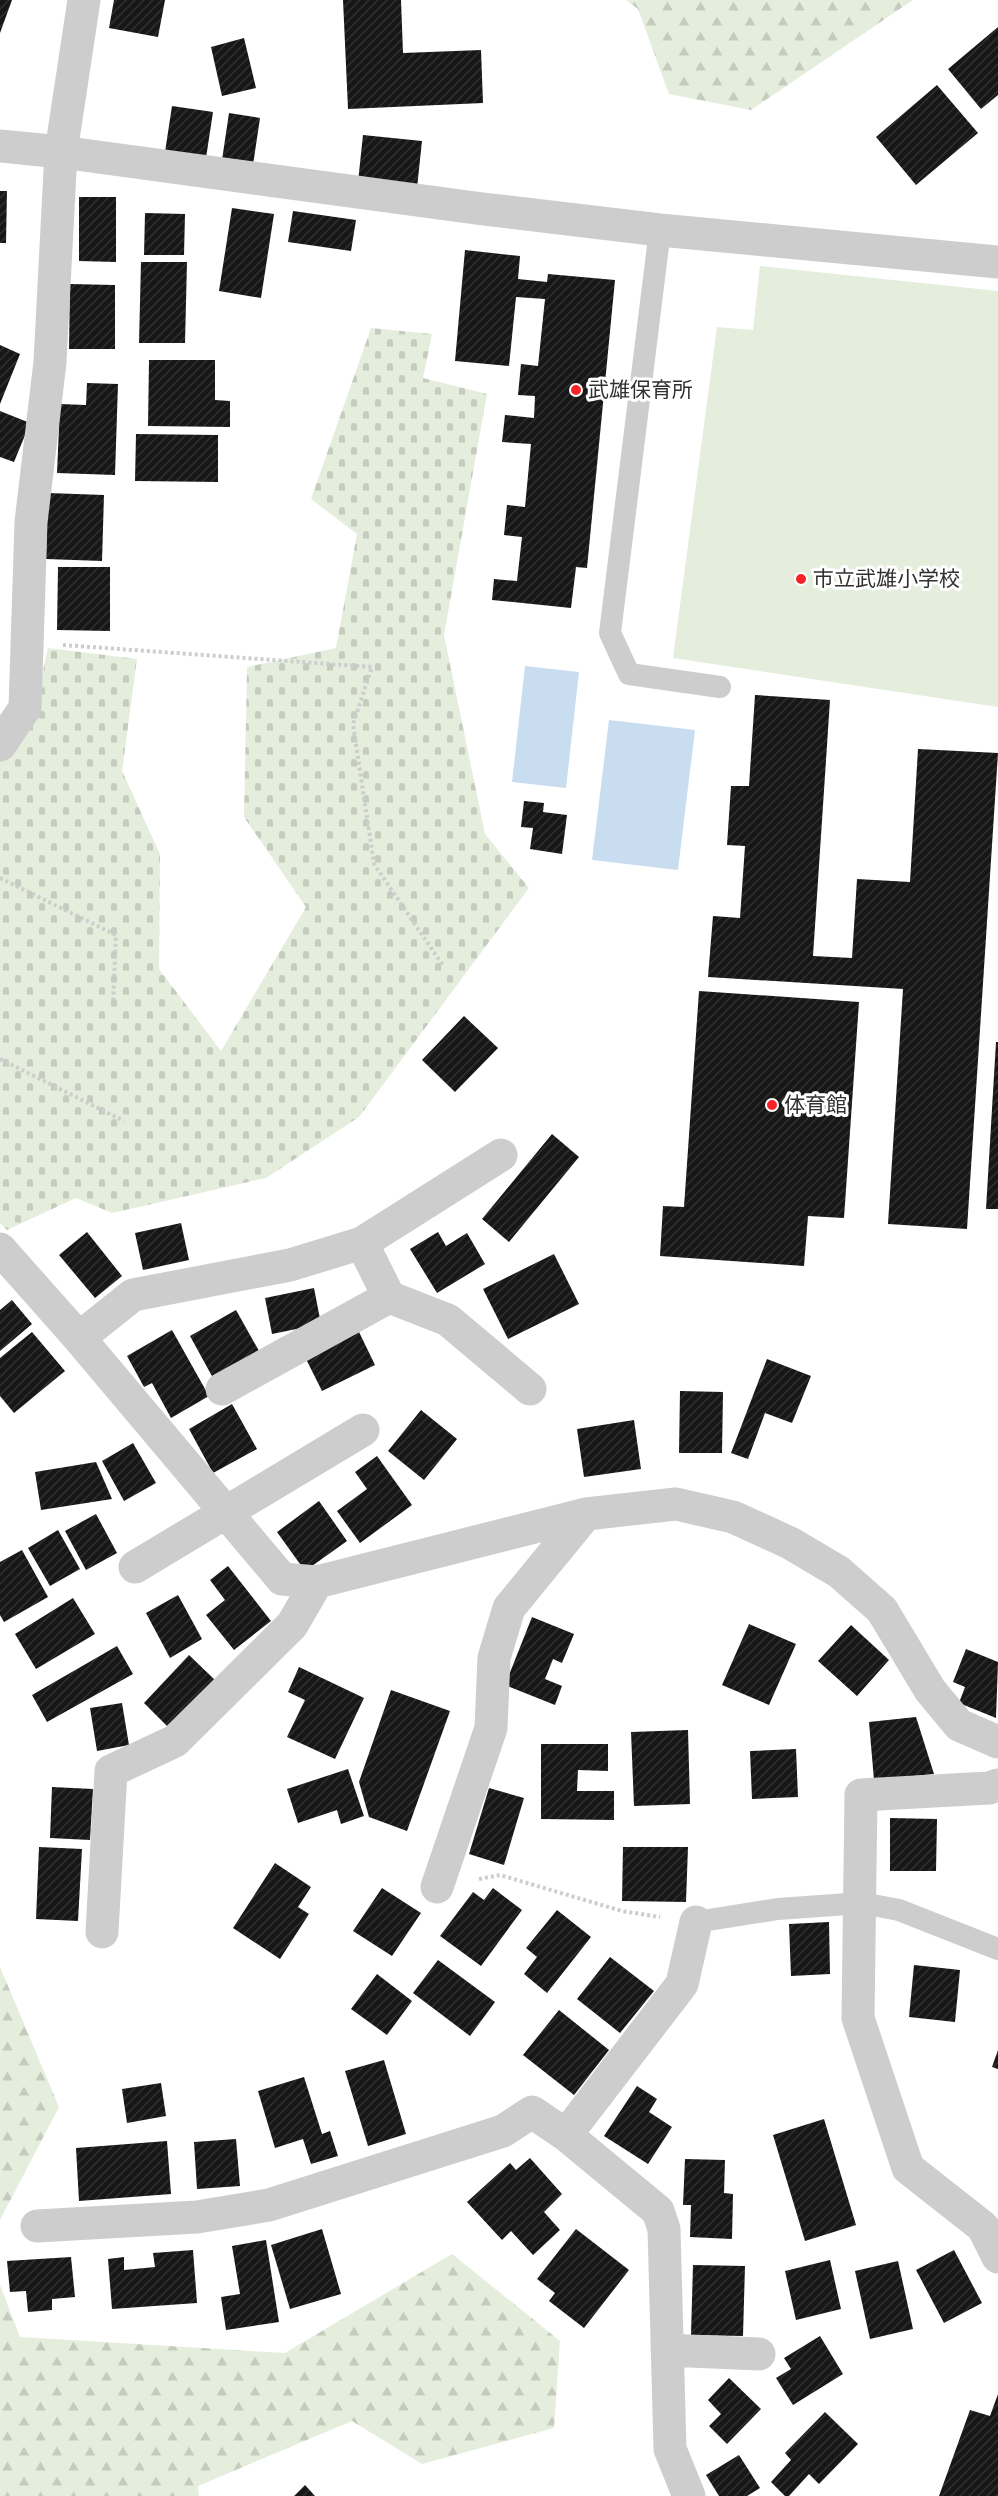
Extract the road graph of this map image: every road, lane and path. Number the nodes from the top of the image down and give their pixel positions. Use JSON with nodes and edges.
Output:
{"nodes":[{"id":1,"x":84,"y":0,"type":"edge"},
{"id":2,"x":0,"y":146,"type":"edge"},
{"id":3,"x":61,"y":152,"type":"junction"},
{"id":4,"x":660,"y":230,"type":"junction"},
{"id":5,"x":998,"y":262,"type":"edge"},
{"id":6,"x":27,"y":642,"type":"junction"},
{"id":7,"x":720,"y":687,"type":"dead end"},
{"id":8,"x":0,"y":745,"type":"edge"},
{"id":9,"x":0,"y":878,"type":"edge"},
{"id":10,"x":444,"y":967,"type":"dead end"},
{"id":11,"x":113,"y":1005,"type":"dead end"},
{"id":12,"x":0,"y":1059,"type":"edge"},
{"id":13,"x":124,"y":1121,"type":"dead end"},
{"id":14,"x":501,"y":1155,"type":"dead end"},
{"id":15,"x":362,"y":1243,"type":"junction"},
{"id":16,"x":0,"y":1249,"type":"edge"},
{"id":17,"x":389,"y":1297,"type":"junction"},
{"id":18,"x":80,"y":1338,"type":"junction"},
{"id":19,"x":222,"y":1389,"type":"dead end"},
{"id":20,"x":530,"y":1389,"type":"dead end"},
{"id":21,"x":363,"y":1430,"type":"dead end"},
{"id":22,"x":225,"y":1512,"type":"junction"},
{"id":23,"x":586,"y":1515,"type":"junction"},
{"id":24,"x":135,"y":1567,"type":"dead end"},
{"id":25,"x":317,"y":1582,"type":"junction"},
{"id":26,"x":998,"y":1742,"type":"edge"},
{"id":27,"x":998,"y":1785,"type":"edge"},
{"id":28,"x":437,"y":1887,"type":"joint"},
{"id":29,"x":862,"y":1903,"type":"junction"},
{"id":30,"x":696,"y":1922,"type":"junction"},
{"id":31,"x":102,"y":1932,"type":"dead end"},
{"id":32,"x":998,"y":1948,"type":"edge"},
{"id":33,"x":566,"y":2135,"type":"junction"},
{"id":34,"x":37,"y":2226,"type":"dead end"},
{"id":35,"x":998,"y":2257,"type":"edge"},
{"id":36,"x":668,"y":2350,"type":"junction"},
{"id":37,"x":759,"y":2354,"type":"dead end"},
{"id":38,"x":689,"y":2496,"type":"edge"}],
"edges":[{"from":1,"to":3,"type":"street"},
{"from":2,"to":3,"type":"street"},
{"from":3,"to":4,"type":"street"},
{"from":3,"to":6,"type":"street"},
{"from":4,"to":5,"type":"street"},
{"from":4,"to":7,"type":"lane"},
{"from":6,"to":8,"type":"street"},
{"from":6,"to":10,"type":"path"},
{"from":9,"to":11,"type":"path"},
{"from":12,"to":13,"type":"path"},
{"from":14,"to":15,"type":"street"},
{"from":15,"to":17,"type":"street"},
{"from":15,"to":18,"type":"street"},
{"from":16,"to":18,"type":"street"},
{"from":17,"to":19,"type":"street"},
{"from":17,"to":20,"type":"street"},
{"from":18,"to":22,"type":"street"},
{"from":21,"to":22,"type":"street"},
{"from":22,"to":24,"type":"street"},
{"from":22,"to":25,"type":"street"},
{"from":23,"to":25,"type":"street"},
{"from":23,"to":26,"type":"street"},
{"from":23,"to":28,"type":"street"},
{"from":25,"to":31,"type":"street"},
{"from":27,"to":29,"type":"street"},
{"from":28,"to":30,"type":"path"},
{"from":29,"to":30,"type":"lane"},
{"from":29,"to":32,"type":"lane"},
{"from":29,"to":35,"type":"street"},
{"from":30,"to":33,"type":"street"},
{"from":33,"to":34,"type":"street"},
{"from":33,"to":36,"type":"street"},
{"from":36,"to":37,"type":"street"},
{"from":36,"to":38,"type":"street"}]}
